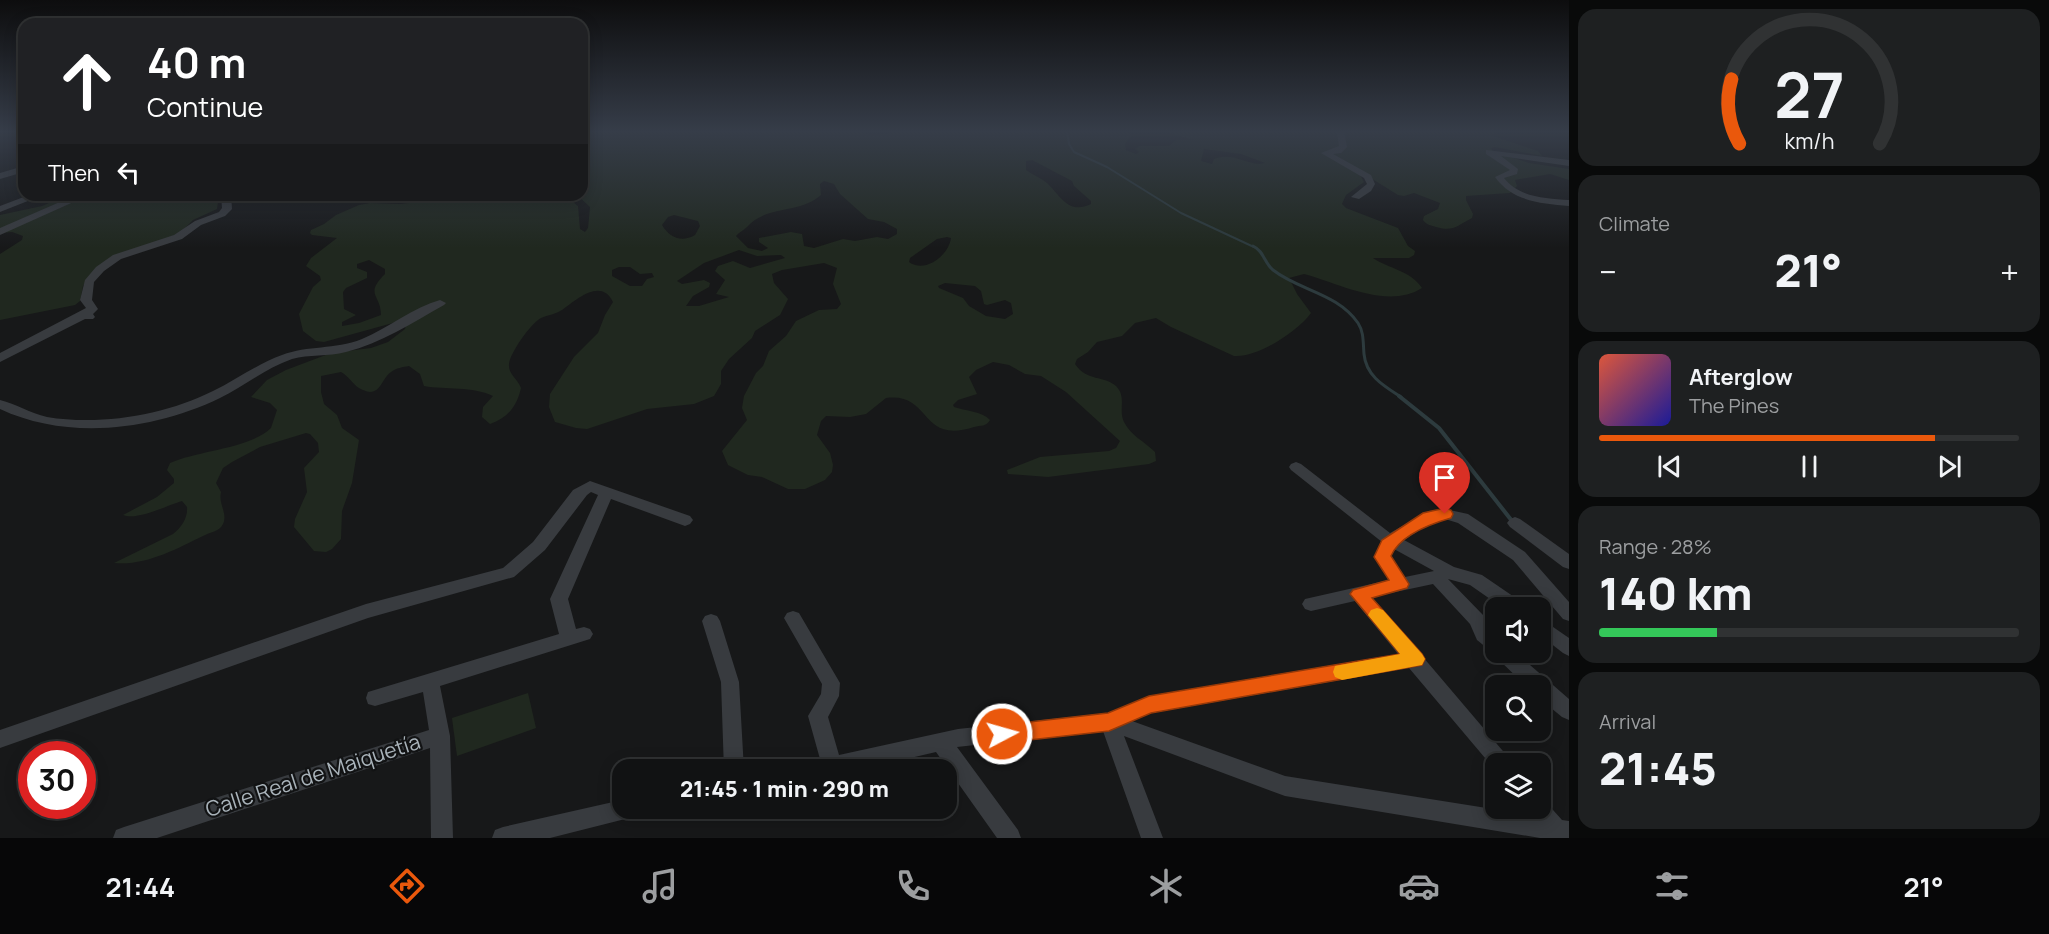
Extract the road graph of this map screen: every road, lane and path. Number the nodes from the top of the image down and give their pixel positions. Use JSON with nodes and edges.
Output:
{"nodes":[{"id":1,"x":1356,"y":170,"type":"edge"},
{"id":2,"x":1514,"y":170,"type":"edge"},
{"id":3,"x":18,"y":171,"type":"edge"},
{"id":4,"x":0,"y":176,"type":"edge"},
{"id":5,"x":1356,"y":197,"type":"dead end"},
{"id":6,"x":22,"y":201,"type":"edge"},
{"id":7,"x":70,"y":201,"type":"edge"},
{"id":8,"x":226,"y":201,"type":"edge"},
{"id":9,"x":1569,"y":203,"type":"edge"},
{"id":10,"x":0,"y":209,"type":"edge"},
{"id":11,"x":0,"y":232,"type":"edge"},
{"id":12,"x":440,"y":303,"type":"dead end"},
{"id":13,"x":0,"y":358,"type":"edge"},
{"id":14,"x":0,"y":404,"type":"edge"},
{"id":15,"x":1296,"y":467,"type":"dead end"},
{"id":16,"x":607,"y":492,"type":"junction"},
{"id":17,"x":686,"y":520,"type":"dead end"},
{"id":18,"x":1515,"y":523,"type":"dead end"},
{"id":19,"x":1391,"y":540,"type":"junction"},
{"id":20,"x":1569,"y":563,"type":"edge"},
{"id":21,"x":1442,"y":574,"type":"junction"},
{"id":22,"x":1401,"y":584,"type":"junction"},
{"id":23,"x":1359,"y":594,"type":"junction"},
{"id":24,"x":1500,"y":597,"type":"edge"},
{"id":25,"x":1311,"y":604,"type":"dead end"},
{"id":26,"x":1569,"y":614,"type":"edge"},
{"id":27,"x":793,"y":618,"type":"dead end"},
{"id":28,"x":711,"y":621,"type":"dead end"},
{"id":29,"x":1551,"y":630,"type":"edge"},
{"id":30,"x":1569,"y":633,"type":"edge"},
{"id":31,"x":1551,"y":634,"type":"edge"},
{"id":32,"x":1485,"y":637,"type":"edge"},
{"id":33,"x":1569,"y":648,"type":"edge"},
{"id":34,"x":1415,"y":659,"type":"junction"},
{"id":35,"x":1514,"y":663,"type":"edge"},
{"id":36,"x":1528,"y":675,"type":"edge"},
{"id":37,"x":430,"y":681,"type":"junction"},
{"id":38,"x":1551,"y":695,"type":"edge"},
{"id":39,"x":375,"y":698,"type":"dead end"},
{"id":40,"x":1569,"y":711,"type":"edge"},
{"id":41,"x":1109,"y":722,"type":"junction"},
{"id":42,"x":440,"y":736,"type":"junction"},
{"id":43,"x":0,"y":739,"type":"edge"},
{"id":44,"x":941,"y":742,"type":"junction"},
{"id":45,"x":1492,"y":753,"type":"edge"},
{"id":46,"x":734,"y":759,"type":"edge"},
{"id":47,"x":822,"y":759,"type":"edge"},
{"id":48,"x":861,"y":759,"type":"edge"},
{"id":49,"x":612,"y":815,"type":"edge"},
{"id":50,"x":1550,"y":819,"type":"edge"},
{"id":51,"x":565,"y":831,"type":"edge"},
{"id":52,"x":1563,"y":831,"type":"edge"},
{"id":53,"x":124,"y":838,"type":"edge"},
{"id":54,"x":442,"y":838,"type":"edge"},
{"id":55,"x":503,"y":838,"type":"edge"},
{"id":56,"x":1010,"y":838,"type":"edge"},
{"id":57,"x":1152,"y":838,"type":"edge"}],
"edges":[{"from":1,"to":5,"type":"street"},
{"from":2,"to":9,"type":"street"},
{"from":3,"to":4,"type":"street"},
{"from":6,"to":10,"type":"street"},
{"from":7,"to":11,"type":"street"},
{"from":8,"to":13,"type":"street"},
{"from":12,"to":14,"type":"street"},
{"from":15,"to":19,"type":"street"},
{"from":16,"to":17,"type":"street"},
{"from":16,"to":37,"type":"street"},
{"from":16,"to":43,"type":"street"},
{"from":18,"to":20,"type":"street"},
{"from":19,"to":21,"type":"street"},
{"from":19,"to":22,"type":"street"},
{"from":19,"to":26,"type":"street"},
{"from":21,"to":22,"type":"street"},
{"from":21,"to":24,"type":"street"},
{"from":21,"to":32,"type":"street"},
{"from":22,"to":23,"type":"street"},
{"from":23,"to":25,"type":"street"},
{"from":23,"to":34,"type":"street"},
{"from":27,"to":47,"type":"street"},
{"from":28,"to":46,"type":"street"},
{"from":29,"to":30,"type":"street"},
{"from":31,"to":33,"type":"street"},
{"from":34,"to":41,"type":"street"},
{"from":34,"to":45,"type":"street"},
{"from":35,"to":36,"type":"street"},
{"from":37,"to":39,"type":"street"},
{"from":37,"to":42,"type":"street"},
{"from":38,"to":40,"type":"street"},
{"from":41,"to":44,"type":"street"},
{"from":41,"to":52,"type":"street"},
{"from":41,"to":57,"type":"street"},
{"from":42,"to":53,"type":"street","name":"Calle Real de Maiquetía"},
{"from":42,"to":54,"type":"street","name":"Calle Real de Maiquetía"},
{"from":44,"to":48,"type":"street"},
{"from":44,"to":56,"type":"street"},
{"from":49,"to":51,"type":"street"},
{"from":50,"to":52,"type":"street"},
{"from":51,"to":55,"type":"street"}]}
